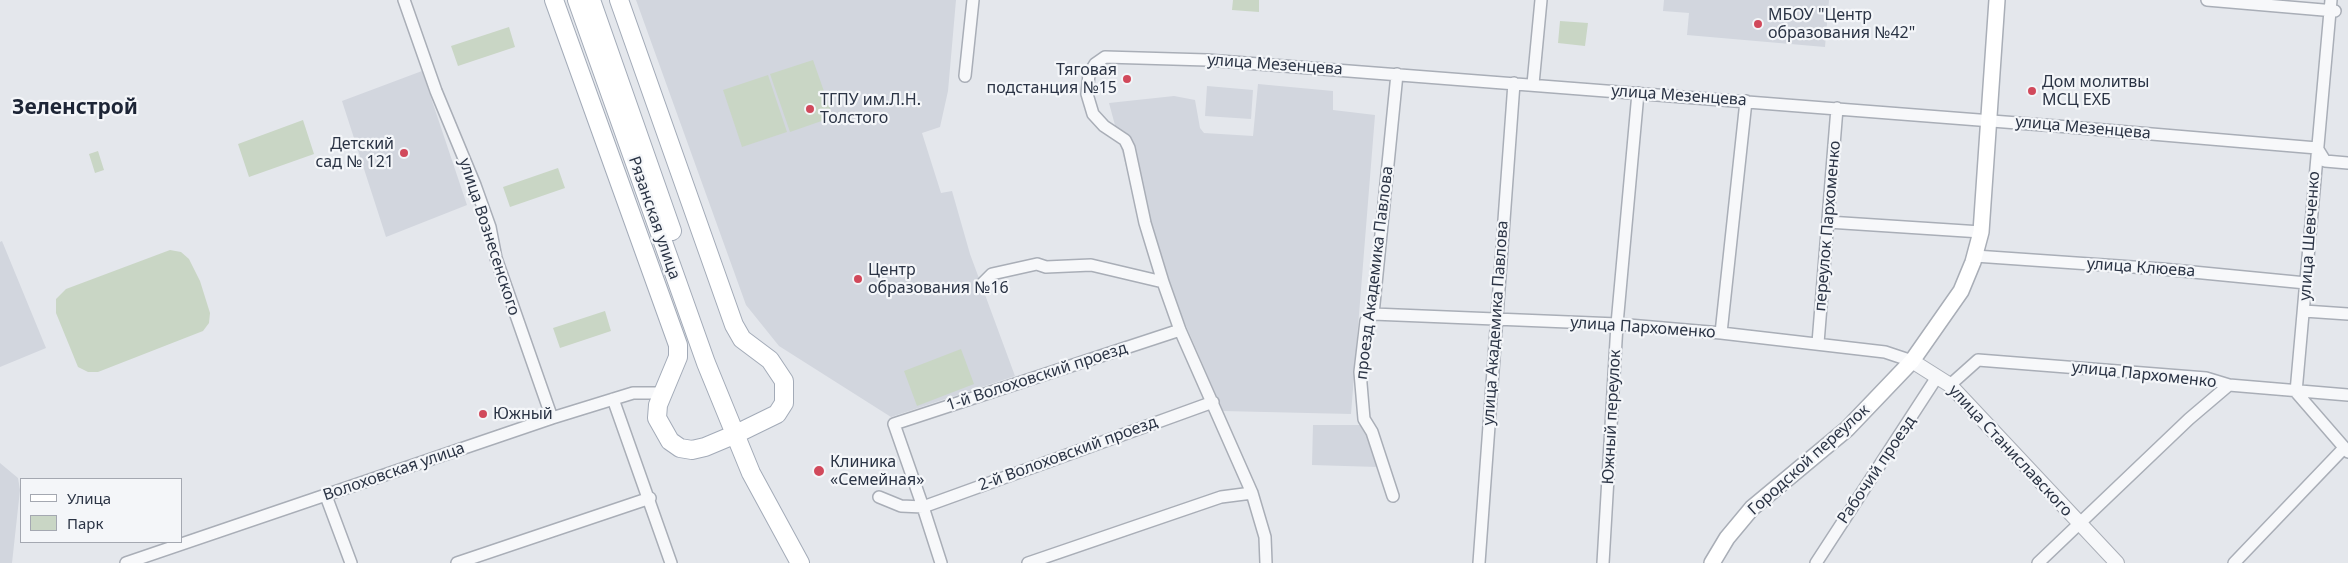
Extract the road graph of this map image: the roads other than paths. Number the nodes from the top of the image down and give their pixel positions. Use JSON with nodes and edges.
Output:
{"nodes":[{"id":1,"x":404,"y":0,"type":"edge"},
{"id":2,"x":554,"y":0,"type":"edge"},
{"id":3,"x":577,"y":0,"type":"edge"},
{"id":4,"x":591,"y":0,"type":"edge"},
{"id":5,"x":619,"y":0,"type":"edge"},
{"id":6,"x":973,"y":0,"type":"edge"},
{"id":7,"x":1541,"y":0,"type":"edge"},
{"id":8,"x":1997,"y":0,"type":"edge"},
{"id":9,"x":2207,"y":0,"type":"edge"},
{"id":10,"x":2332,"y":7,"type":"edge"},
{"id":11,"x":1397,"y":74,"type":"junction"},
{"id":12,"x":965,"y":76,"type":"dead end"},
{"id":13,"x":1514,"y":83,"type":"junction"},
{"id":14,"x":1533,"y":84,"type":"junction"},
{"id":15,"x":1638,"y":93,"type":"junction"},
{"id":16,"x":1746,"y":100,"type":"junction"},
{"id":17,"x":1837,"y":108,"type":"junction"},
{"id":18,"x":1989,"y":121,"type":"junction"},
{"id":19,"x":2316,"y":148,"type":"junction"},
{"id":20,"x":2348,"y":163,"type":"edge"},
{"id":21,"x":1828,"y":222,"type":"junction"},
{"id":22,"x":1981,"y":232,"type":"junction"},
{"id":23,"x":1975,"y":256,"type":"junction"},
{"id":24,"x":1163,"y":282,"type":"junction"},
{"id":25,"x":982,"y":283,"type":"dead end"},
{"id":26,"x":2306,"y":283,"type":"junction"},
{"id":27,"x":684,"y":304,"type":"junction"},
{"id":28,"x":2304,"y":311,"type":"junction"},
{"id":29,"x":1373,"y":314,"type":"junction"},
{"id":30,"x":2348,"y":314,"type":"edge"},
{"id":31,"x":1496,"y":320,"type":"junction"},
{"id":32,"x":1617,"y":324,"type":"junction"},
{"id":33,"x":1180,"y":330,"type":"junction"},
{"id":34,"x":1721,"y":333,"type":"junction"},
{"id":35,"x":1818,"y":343,"type":"junction"},
{"id":36,"x":678,"y":345,"type":"junction"},
{"id":37,"x":1912,"y":361,"type":"junction"},
{"id":38,"x":1938,"y":377,"type":"junction"},
{"id":39,"x":1950,"y":385,"type":"junction"},
{"id":40,"x":2229,"y":385,"type":"junction"},
{"id":41,"x":2296,"y":392,"type":"junction"},
{"id":42,"x":664,"y":393,"type":"junction"},
{"id":43,"x":2348,"y":395,"type":"edge"},
{"id":44,"x":613,"y":399,"type":"junction"},
{"id":45,"x":1213,"y":402,"type":"junction"},
{"id":46,"x":552,"y":418,"type":"junction"},
{"id":47,"x":736,"y":434,"type":"junction"},
{"id":48,"x":2346,"y":450,"type":"edge"},
{"id":49,"x":1252,"y":493,"type":"junction"},
{"id":50,"x":326,"y":496,"type":"junction"},
{"id":51,"x":1393,"y":496,"type":"dead end"},
{"id":52,"x":650,"y":498,"type":"junction"},
{"id":53,"x":879,"y":498,"type":"dead end"},
{"id":54,"x":923,"y":507,"type":"junction"},
{"id":55,"x":2078,"y":523,"type":"junction"},
{"id":56,"x":126,"y":563,"type":"edge"},
{"id":57,"x":351,"y":563,"type":"edge"},
{"id":58,"x":458,"y":563,"type":"edge"},
{"id":59,"x":670,"y":563,"type":"edge"},
{"id":60,"x":800,"y":563,"type":"edge"},
{"id":61,"x":941,"y":563,"type":"edge"},
{"id":62,"x":1028,"y":563,"type":"edge"},
{"id":63,"x":1266,"y":563,"type":"edge"},
{"id":64,"x":1479,"y":563,"type":"edge"},
{"id":65,"x":1603,"y":563,"type":"edge"},
{"id":66,"x":1712,"y":563,"type":"edge"},
{"id":67,"x":1816,"y":563,"type":"edge"},
{"id":68,"x":2038,"y":563,"type":"edge"},
{"id":69,"x":2117,"y":563,"type":"edge"},
{"id":70,"x":2234,"y":563,"type":"edge"}],
"edges":[{"from":1,"to":46,"type":"street","name":"улица Вознесенского"},
{"from":2,"to":36,"type":"main road"},
{"from":3,"to":27,"type":"main road","name":"Рязанская улица"},
{"from":4,"to":47,"type":"main road","name":"Рязанская улица"},
{"from":5,"to":47,"type":"main road"},
{"from":6,"to":12,"type":"street"},
{"from":7,"to":14,"type":"street"},
{"from":8,"to":18,"type":"main road"},
{"from":9,"to":10,"type":"street"},
{"from":10,"to":19,"type":"street","name":"улица Шевченко"},
{"from":11,"to":13,"type":"street","name":"улица Мезенцева"},
{"from":11,"to":24,"type":"street","name":"улица Мезенцева"},
{"from":11,"to":29,"type":"street","name":"проезд Академика Павлова"},
{"from":13,"to":14,"type":"street","name":"улица Мезенцева"},
{"from":13,"to":31,"type":"street","name":"улица Академика Павлова"},
{"from":14,"to":15,"type":"street","name":"улица Мезенцева"},
{"from":15,"to":16,"type":"street","name":"улица Мезенцева"},
{"from":15,"to":32,"type":"street","name":"Южный переулок"},
{"from":16,"to":17,"type":"street","name":"улица Мезенцева"},
{"from":16,"to":34,"type":"street"},
{"from":17,"to":18,"type":"street","name":"улица Мезенцева"},
{"from":17,"to":21,"type":"street","name":"переулок Пархоменко"},
{"from":18,"to":19,"type":"street","name":"улица Мезенцева"},
{"from":18,"to":22,"type":"main road"},
{"from":19,"to":20,"type":"street"},
{"from":19,"to":26,"type":"street","name":"улица Шевченко"},
{"from":21,"to":22,"type":"street"},
{"from":21,"to":35,"type":"street","name":"переулок Пархоменко"},
{"from":22,"to":23,"type":"main road"},
{"from":23,"to":26,"type":"street","name":"улица Клюева"},
{"from":23,"to":37,"type":"main road"},
{"from":24,"to":25,"type":"street"},
{"from":24,"to":33,"type":"street"},
{"from":26,"to":28,"type":"street","name":"улица Шевченко"},
{"from":27,"to":36,"type":"main road"},
{"from":27,"to":47,"type":"main road","name":"Рязанская улица"},
{"from":28,"to":30,"type":"street"},
{"from":28,"to":41,"type":"street","name":"улица Шевченко"},
{"from":29,"to":31,"type":"street","name":"улица Пархоменко"},
{"from":29,"to":51,"type":"street","name":"проезд Академика Павлова"},
{"from":31,"to":32,"type":"street","name":"улица Пархоменко"},
{"from":31,"to":64,"type":"street","name":"улица Академика Павлова"},
{"from":32,"to":34,"type":"street","name":"улица Пархоменко"},
{"from":32,"to":65,"type":"street","name":"Южный переулок"},
{"from":33,"to":45,"type":"street"},
{"from":33,"to":54,"type":"street","name":"1-й Волоховский проезд"},
{"from":34,"to":35,"type":"street","name":"улица Пархоменко"},
{"from":35,"to":37,"type":"street","name":"улица Пархоменко"},
{"from":36,"to":42,"type":"main road"},
{"from":37,"to":38,"type":"street","name":"улица Станиславского"},
{"from":37,"to":66,"type":"main road","name":"Городской переулок"},
{"from":38,"to":39,"type":"street","name":"улица Станиславского"},
{"from":38,"to":67,"type":"street","name":"Рабочий проезд"},
{"from":39,"to":40,"type":"street","name":"улица Пархоменко"},
{"from":39,"to":55,"type":"street","name":"улица Станиславского"},
{"from":40,"to":41,"type":"street","name":"улица Пархоменко"},
{"from":40,"to":55,"type":"street"},
{"from":41,"to":43,"type":"street","name":"улица Пархоменко"},
{"from":41,"to":48,"type":"street"},
{"from":42,"to":44,"type":"street","name":"Волоховская улица"},
{"from":42,"to":47,"type":"main road"},
{"from":44,"to":46,"type":"street","name":"Волоховская улица"},
{"from":44,"to":52,"type":"street"},
{"from":45,"to":49,"type":"street"},
{"from":45,"to":54,"type":"street","name":"2-й Волоховский проезд"},
{"from":46,"to":50,"type":"street","name":"Волоховская улица"},
{"from":47,"to":60,"type":"main road","name":"Рязанская улица"},
{"from":48,"to":70,"type":"street"},
{"from":49,"to":62,"type":"street"},
{"from":49,"to":63,"type":"street"},
{"from":50,"to":56,"type":"street","name":"Волоховская улица"},
{"from":50,"to":57,"type":"street"},
{"from":52,"to":58,"type":"street"},
{"from":52,"to":59,"type":"street"},
{"from":53,"to":54,"type":"street"},
{"from":54,"to":61,"type":"street"},
{"from":55,"to":68,"type":"street"},
{"from":55,"to":69,"type":"street","name":"улица Станиславского"}]}
